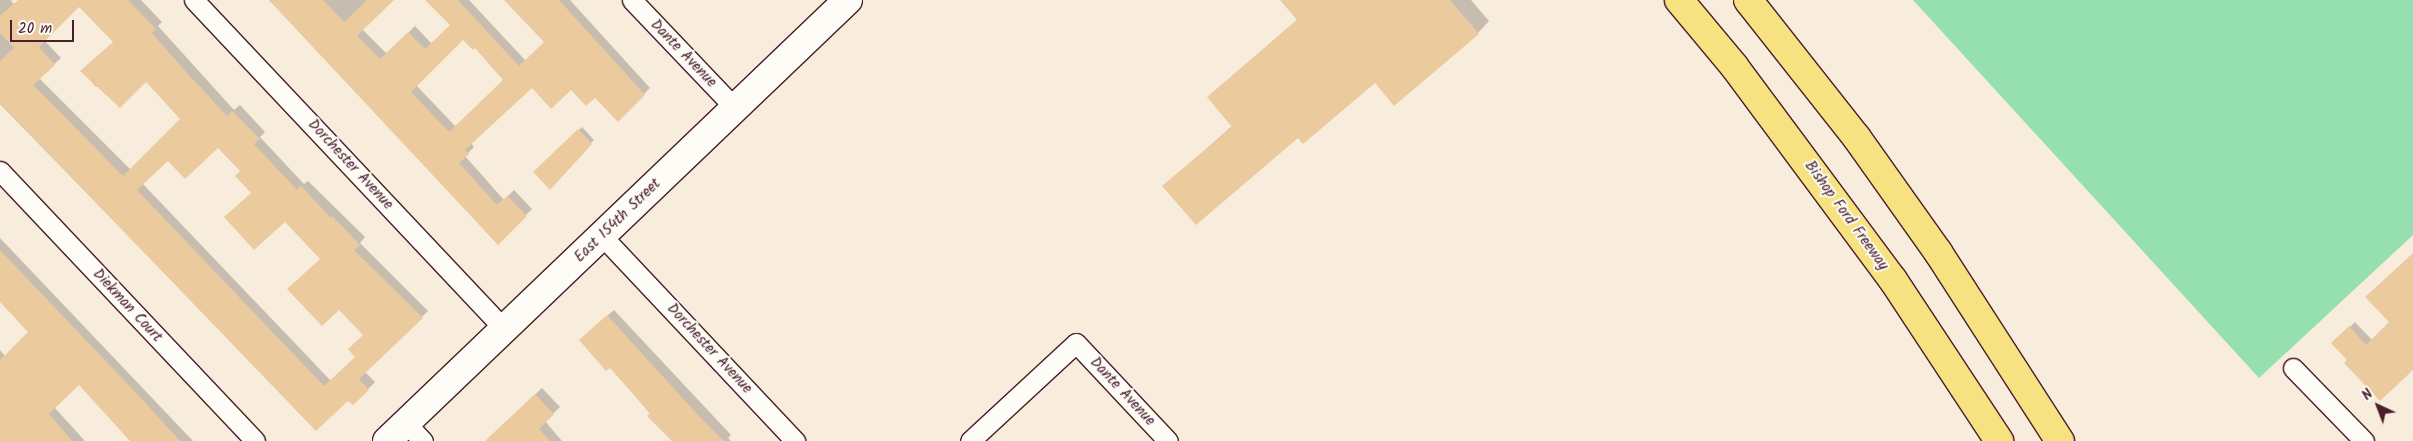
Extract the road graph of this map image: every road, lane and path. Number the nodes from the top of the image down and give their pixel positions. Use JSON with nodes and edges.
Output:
{"nodes":[{"id":1,"x":194,"y":0,"type":"edge"},
{"id":2,"x":848,"y":0,"type":"edge"},
{"id":3,"x":1679,"y":0,"type":"edge"},
{"id":4,"x":1748,"y":0,"type":"edge"},
{"id":5,"x":642,"y":3,"type":"edge"},
{"id":6,"x":735,"y":108,"type":"junction"},
{"id":7,"x":0,"y":171,"type":"edge"},
{"id":8,"x":602,"y":236,"type":"junction"},
{"id":9,"x":505,"y":330,"type":"junction"},
{"id":10,"x":2293,"y":368,"type":"dead end"},
{"id":11,"x":405,"y":435,"type":"edge"},
{"id":12,"x":255,"y":441,"type":"edge"},
{"id":13,"x":795,"y":441,"type":"edge"},
{"id":14,"x":970,"y":441,"type":"edge"},
{"id":15,"x":1168,"y":441,"type":"edge"},
{"id":16,"x":1999,"y":441,"type":"edge"},
{"id":17,"x":2060,"y":441,"type":"edge"},
{"id":18,"x":2364,"y":441,"type":"edge"}],
"edges":[{"from":1,"to":9,"type":"street","name":"Dorchester Avenue"},
{"from":2,"to":6,"type":"street","name":"East 154th Street"},
{"from":3,"to":16,"type":"highway","name":"Bishop Ford Freeway"},
{"from":4,"to":17,"type":"highway"},
{"from":5,"to":6,"type":"street","name":"Dante Avenue"},
{"from":6,"to":8,"type":"street","name":"East 154th Street"},
{"from":7,"to":12,"type":"street","name":"Diekman Court"},
{"from":8,"to":9,"type":"street","name":"East 154th Street"},
{"from":8,"to":13,"type":"street","name":"Dorchester Avenue"},
{"from":9,"to":11,"type":"street","name":"East 154th Street"},
{"from":10,"to":18,"type":"street"},
{"from":14,"to":15,"type":"street","name":"Dante Avenue"}]}
